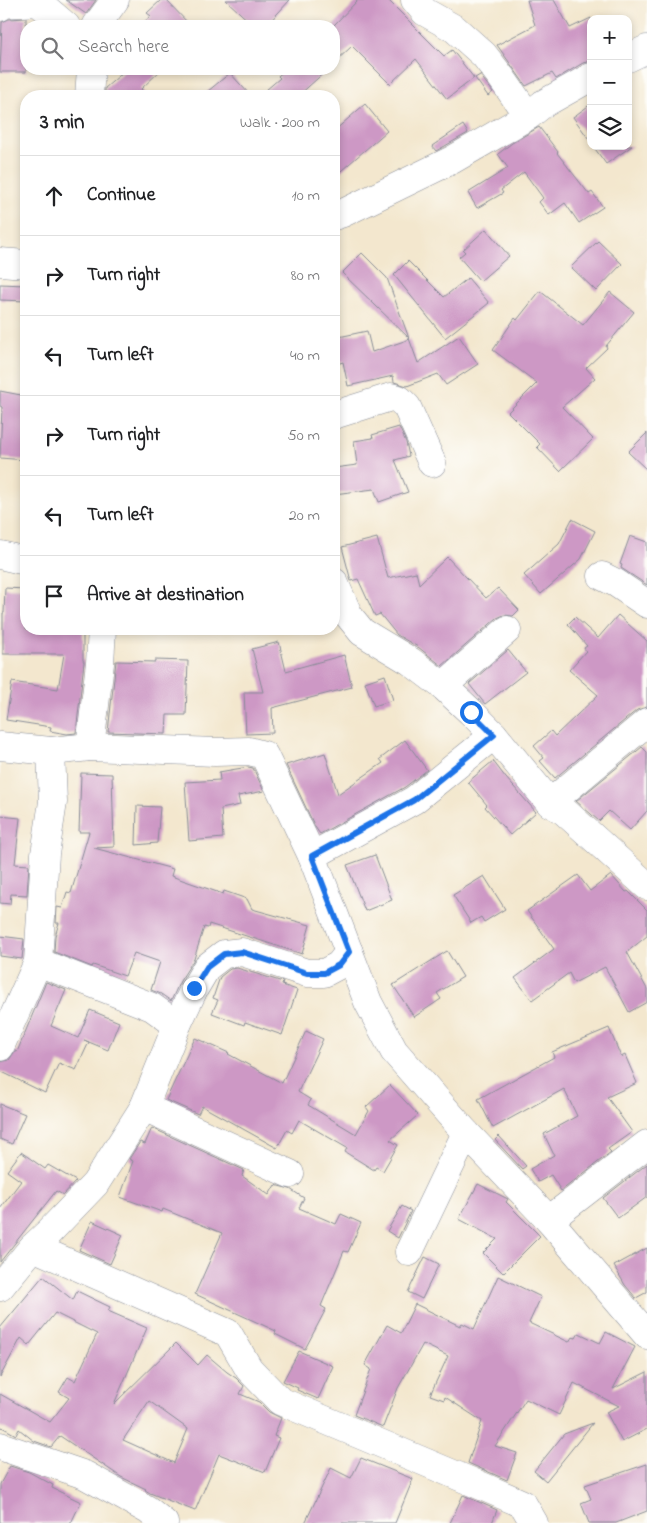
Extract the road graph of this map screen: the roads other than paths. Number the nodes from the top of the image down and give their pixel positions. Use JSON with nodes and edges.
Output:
{"nodes":[{"id":1,"x":115,"y":0,"type":"edge"},
{"id":2,"x":415,"y":0,"type":"edge"},
{"id":3,"x":0,"y":7,"type":"edge"},
{"id":4,"x":59,"y":20,"type":"edge"},
{"id":5,"x":100,"y":20,"type":"edge"},
{"id":6,"x":647,"y":49,"type":"edge"},
{"id":7,"x":632,"y":56,"type":"edge"},
{"id":8,"x":91,"y":75,"type":"edge"},
{"id":9,"x":587,"y":79,"type":"edge"},
{"id":10,"x":89,"y":90,"type":"edge"},
{"id":11,"x":528,"y":116,"type":"junction"},
{"id":12,"x":340,"y":214,"type":"edge"},
{"id":13,"x":340,"y":413,"type":"edge"},
{"id":14,"x":432,"y":464,"type":"dead end"},
{"id":15,"x":0,"y":555,"type":"edge"},
{"id":16,"x":20,"y":560,"type":"edge"},
{"id":17,"x":602,"y":576,"type":"dead end"},
{"id":18,"x":340,"y":596,"type":"edge"},
{"id":19,"x":647,"y":604,"type":"edge"},
{"id":20,"x":507,"y":630,"type":"dead end"},
{"id":21,"x":102,"y":635,"type":"edge"},
{"id":22,"x":443,"y":686,"type":"junction"},
{"id":23,"x":645,"y":727,"type":"edge"},
{"id":24,"x":494,"y":735,"type":"junction"},
{"id":25,"x":0,"y":746,"type":"edge"},
{"id":26,"x":90,"y":747,"type":"junction"},
{"id":27,"x":51,"y":751,"type":"junction"},
{"id":28,"x":550,"y":803,"type":"junction"},
{"id":29,"x":312,"y":856,"type":"junction"},
{"id":30,"x":647,"y":886,"type":"edge"},
{"id":31,"x":349,"y":952,"type":"junction"},
{"id":32,"x":38,"y":962,"type":"junction"},
{"id":33,"x":177,"y":1024,"type":"junction"},
{"id":34,"x":0,"y":1047,"type":"edge"},
{"id":35,"x":144,"y":1107,"type":"junction"},
{"id":36,"x":466,"y":1133,"type":"junction"},
{"id":37,"x":647,"y":1144,"type":"edge"},
{"id":38,"x":290,"y":1174,"type":"dead end"},
{"id":39,"x":549,"y":1220,"type":"junction"},
{"id":40,"x":33,"y":1247,"type":"junction"},
{"id":41,"x":409,"y":1252,"type":"dead end"},
{"id":42,"x":0,"y":1287,"type":"edge"},
{"id":43,"x":647,"y":1335,"type":"edge"},
{"id":44,"x":0,"y":1446,"type":"edge"},
{"id":45,"x":524,"y":1517,"type":"edge"},
{"id":46,"x":164,"y":1523,"type":"edge"}],
"edges":[{"from":1,"to":5,"type":"street"},
{"from":2,"to":11,"type":"street"},
{"from":3,"to":4,"type":"street"},
{"from":6,"to":7,"type":"street"},
{"from":8,"to":10,"type":"street"},
{"from":9,"to":11,"type":"street"},
{"from":11,"to":12,"type":"street"},
{"from":13,"to":14,"type":"street"},
{"from":15,"to":16,"type":"street"},
{"from":17,"to":19,"type":"street"},
{"from":18,"to":22,"type":"street"},
{"from":20,"to":22,"type":"street"},
{"from":21,"to":26,"type":"street"},
{"from":22,"to":24,"type":"street"},
{"from":23,"to":28,"type":"street"},
{"from":24,"to":28,"type":"street"},
{"from":24,"to":29,"type":"street"},
{"from":25,"to":27,"type":"street"},
{"from":26,"to":27,"type":"street"},
{"from":26,"to":29,"type":"street"},
{"from":27,"to":32,"type":"street"},
{"from":28,"to":30,"type":"street"},
{"from":29,"to":31,"type":"street"},
{"from":31,"to":33,"type":"street"},
{"from":31,"to":36,"type":"street"},
{"from":32,"to":33,"type":"street"},
{"from":32,"to":34,"type":"street"},
{"from":33,"to":35,"type":"street"},
{"from":35,"to":38,"type":"street"},
{"from":35,"to":40,"type":"street"},
{"from":36,"to":39,"type":"street"},
{"from":36,"to":41,"type":"street"},
{"from":37,"to":39,"type":"street"},
{"from":39,"to":43,"type":"street"},
{"from":40,"to":42,"type":"street"},
{"from":40,"to":45,"type":"street"},
{"from":44,"to":46,"type":"street"}]}
